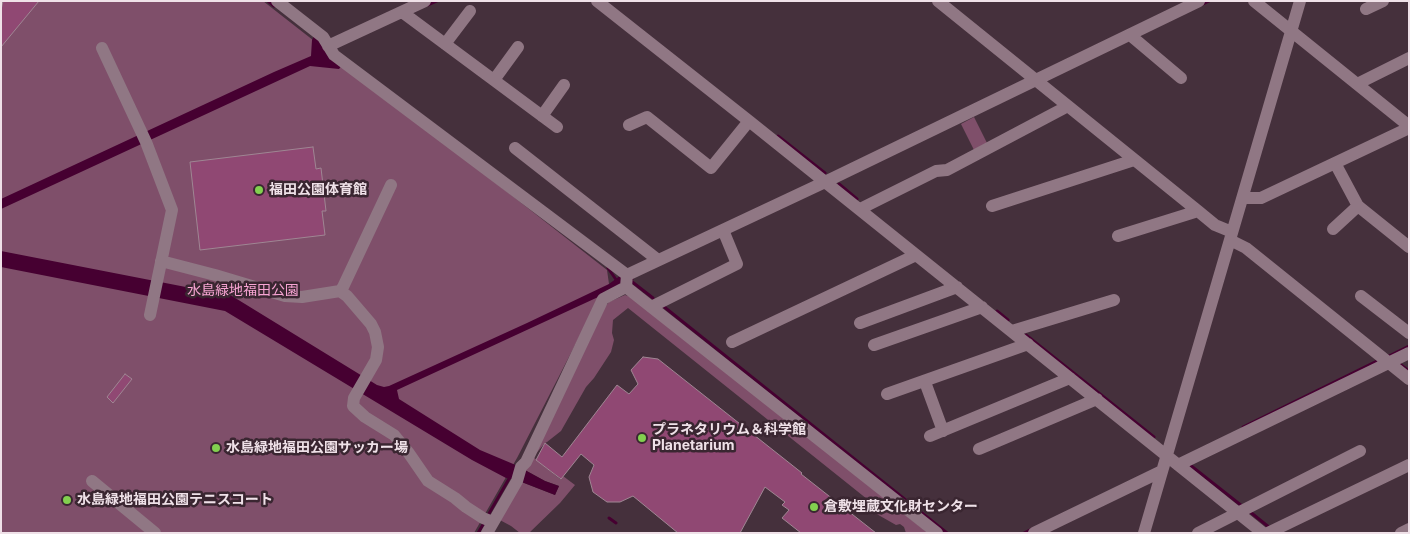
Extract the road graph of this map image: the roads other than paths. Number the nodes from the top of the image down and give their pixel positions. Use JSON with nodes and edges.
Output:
{"nodes":[{"id":1,"x":277,"y":1,"type":"edge"},
{"id":2,"x":597,"y":1,"type":"edge"},
{"id":3,"x":938,"y":1,"type":"edge"},
{"id":4,"x":1199,"y":1,"type":"edge"},
{"id":5,"x":1254,"y":1,"type":"edge"},
{"id":6,"x":1300,"y":1,"type":"edge"},
{"id":7,"x":1383,"y":1,"type":"edge"},
{"id":8,"x":417,"y":3,"type":"edge"},
{"id":9,"x":1366,"y":9,"type":"dead end"},
{"id":10,"x":470,"y":11,"type":"dead end"},
{"id":11,"x":402,"y":12,"type":"junction"},
{"id":12,"x":1291,"y":31,"type":"junction"},
{"id":13,"x":1130,"y":35,"type":"junction"},
{"id":14,"x":446,"y":44,"type":"junction"},
{"id":15,"x":328,"y":46,"type":"junction"},
{"id":16,"x":518,"y":47,"type":"dead end"},
{"id":17,"x":102,"y":48,"type":"dead end"},
{"id":18,"x":1409,"y":58,"type":"edge"},
{"id":19,"x":1181,"y":78,"type":"dead end"},
{"id":20,"x":494,"y":80,"type":"junction"},
{"id":21,"x":1036,"y":80,"type":"junction"},
{"id":22,"x":1360,"y":82,"type":"junction"},
{"id":23,"x":564,"y":85,"type":"dead end"},
{"id":24,"x":1068,"y":106,"type":"junction"},
{"id":25,"x":542,"y":116,"type":"junction"},
{"id":26,"x":750,"y":121,"type":"junction"},
{"id":27,"x":629,"y":124,"type":"dead end"},
{"id":28,"x":556,"y":127,"type":"dead end"},
{"id":29,"x":1409,"y":127,"type":"edge"},
{"id":30,"x":515,"y":148,"type":"dead end"},
{"id":31,"x":1134,"y":160,"type":"junction"},
{"id":32,"x":1336,"y":163,"type":"junction"},
{"id":33,"x":825,"y":182,"type":"junction"},
{"id":34,"x":390,"y":185,"type":"dead end"},
{"id":35,"x":1243,"y":198,"type":"junction"},
{"id":36,"x":992,"y":206,"type":"dead end"},
{"id":37,"x":1358,"y":206,"type":"junction"},
{"id":38,"x":860,"y":209,"type":"junction"},
{"id":39,"x":1198,"y":211,"type":"junction"},
{"id":40,"x":1333,"y":229,"type":"dead end"},
{"id":41,"x":722,"y":230,"type":"junction"},
{"id":42,"x":1118,"y":236,"type":"dead end"},
{"id":43,"x":1231,"y":236,"type":"junction"},
{"id":44,"x":1409,"y":247,"type":"edge"},
{"id":45,"x":916,"y":255,"type":"junction"},
{"id":46,"x":658,"y":260,"type":"junction"},
{"id":47,"x":161,"y":262,"type":"junction"},
{"id":48,"x":626,"y":281,"type":"junction"},
{"id":49,"x":957,"y":287,"type":"junction"},
{"id":50,"x":340,"y":291,"type":"junction"},
{"id":51,"x":1361,"y":296,"type":"dead end"},
{"id":52,"x":1114,"y":300,"type":"dead end"},
{"id":53,"x":651,"y":307,"type":"junction"},
{"id":54,"x":982,"y":307,"type":"junction"},
{"id":55,"x":150,"y":315,"type":"dead end"},
{"id":56,"x":860,"y":323,"type":"dead end"},
{"id":57,"x":1012,"y":331,"type":"junction"},
{"id":58,"x":1409,"y":333,"type":"edge"},
{"id":59,"x":732,"y":342,"type":"dead end"},
{"id":60,"x":1028,"y":344,"type":"junction"},
{"id":61,"x":874,"y":345,"type":"dead end"},
{"id":62,"x":1392,"y":359,"type":"edge"},
{"id":63,"x":1070,"y":378,"type":"junction"},
{"id":64,"x":1409,"y":379,"type":"edge"},
{"id":65,"x":925,"y":382,"type":"junction"},
{"id":66,"x":887,"y":394,"type":"dead end"},
{"id":67,"x":1097,"y":399,"type":"junction"},
{"id":68,"x":944,"y":431,"type":"junction"},
{"id":69,"x":930,"y":436,"type":"dead end"},
{"id":70,"x":979,"y":449,"type":"dead end"},
{"id":71,"x":1360,"y":451,"type":"dead end"},
{"id":72,"x":1167,"y":455,"type":"junction"},
{"id":73,"x":1178,"y":465,"type":"junction"},
{"id":74,"x":1409,"y":465,"type":"edge"},
{"id":75,"x":1162,"y":471,"type":"junction"},
{"id":76,"x":92,"y":481,"type":"dead end"},
{"id":77,"x":1242,"y":510,"type":"junction"},
{"id":78,"x":488,"y":524,"type":"edge"},
{"id":79,"x":1409,"y":529,"type":"edge"},
{"id":80,"x":1269,"y":532,"type":"edge"},
{"id":81,"x":155,"y":533,"type":"edge"},
{"id":82,"x":937,"y":533,"type":"edge"},
{"id":83,"x":1034,"y":533,"type":"edge"},
{"id":84,"x":1144,"y":533,"type":"edge"},
{"id":85,"x":1198,"y":533,"type":"edge"},
{"id":86,"x":1401,"y":533,"type":"edge"}],
"edges":[{"from":1,"to":15,"type":"street"},
{"from":2,"to":26,"type":"street"},
{"from":3,"to":21,"type":"street"},
{"from":4,"to":13,"type":"street"},
{"from":5,"to":12,"type":"street"},
{"from":6,"to":12,"type":"street"},
{"from":7,"to":9,"type":"street"},
{"from":8,"to":11,"type":"street"},
{"from":10,"to":14,"type":"street"},
{"from":11,"to":14,"type":"street"},
{"from":11,"to":15,"type":"street"},
{"from":12,"to":22,"type":"street"},
{"from":12,"to":35,"type":"street"},
{"from":13,"to":19,"type":"street"},
{"from":13,"to":21,"type":"street"},
{"from":14,"to":20,"type":"street"},
{"from":15,"to":48,"type":"street"},
{"from":16,"to":20,"type":"street"},
{"from":17,"to":47,"type":"street"},
{"from":18,"to":22,"type":"street"},
{"from":20,"to":25,"type":"street"},
{"from":21,"to":24,"type":"street"},
{"from":21,"to":33,"type":"street"},
{"from":22,"to":29,"type":"street"},
{"from":23,"to":25,"type":"street"},
{"from":24,"to":31,"type":"street"},
{"from":24,"to":38,"type":"street"},
{"from":25,"to":28,"type":"street"},
{"from":26,"to":27,"type":"street"},
{"from":26,"to":33,"type":"street"},
{"from":29,"to":32,"type":"street"},
{"from":30,"to":46,"type":"street"},
{"from":31,"to":36,"type":"street"},
{"from":31,"to":39,"type":"street"},
{"from":32,"to":35,"type":"street"},
{"from":32,"to":37,"type":"street"},
{"from":33,"to":38,"type":"street"},
{"from":33,"to":41,"type":"street"},
{"from":34,"to":50,"type":"street"},
{"from":35,"to":43,"type":"street"},
{"from":37,"to":40,"type":"street"},
{"from":37,"to":44,"type":"street"},
{"from":38,"to":45,"type":"street"},
{"from":39,"to":42,"type":"street"},
{"from":39,"to":43,"type":"street"},
{"from":41,"to":46,"type":"street"},
{"from":41,"to":53,"type":"street"},
{"from":43,"to":62,"type":"street"},
{"from":43,"to":72,"type":"street"},
{"from":45,"to":49,"type":"street"},
{"from":45,"to":59,"type":"street"},
{"from":46,"to":48,"type":"street"},
{"from":47,"to":50,"type":"street"},
{"from":47,"to":55,"type":"street"},
{"from":48,"to":53,"type":"street"},
{"from":48,"to":78,"type":"street"},
{"from":49,"to":54,"type":"street"},
{"from":49,"to":56,"type":"street"},
{"from":50,"to":78,"type":"street"},
{"from":51,"to":58,"type":"street"},
{"from":52,"to":57,"type":"street"},
{"from":53,"to":82,"type":"street"},
{"from":54,"to":57,"type":"street"},
{"from":54,"to":61,"type":"street"},
{"from":57,"to":60,"type":"street"},
{"from":60,"to":63,"type":"street"},
{"from":60,"to":65,"type":"street"},
{"from":62,"to":64,"type":"street"},
{"from":62,"to":73,"type":"street"},
{"from":63,"to":67,"type":"street"},
{"from":63,"to":68,"type":"street"},
{"from":65,"to":66,"type":"street"},
{"from":65,"to":68,"type":"street"},
{"from":67,"to":70,"type":"street"},
{"from":67,"to":72,"type":"street"},
{"from":68,"to":69,"type":"street"},
{"from":71,"to":77,"type":"street"},
{"from":72,"to":73,"type":"street"},
{"from":72,"to":75,"type":"street"},
{"from":73,"to":77,"type":"street"},
{"from":74,"to":80,"type":"street"},
{"from":75,"to":83,"type":"street"},
{"from":75,"to":84,"type":"street"},
{"from":76,"to":81,"type":"street"},
{"from":77,"to":80,"type":"street"},
{"from":77,"to":85,"type":"street"},
{"from":79,"to":86,"type":"street"}]}
